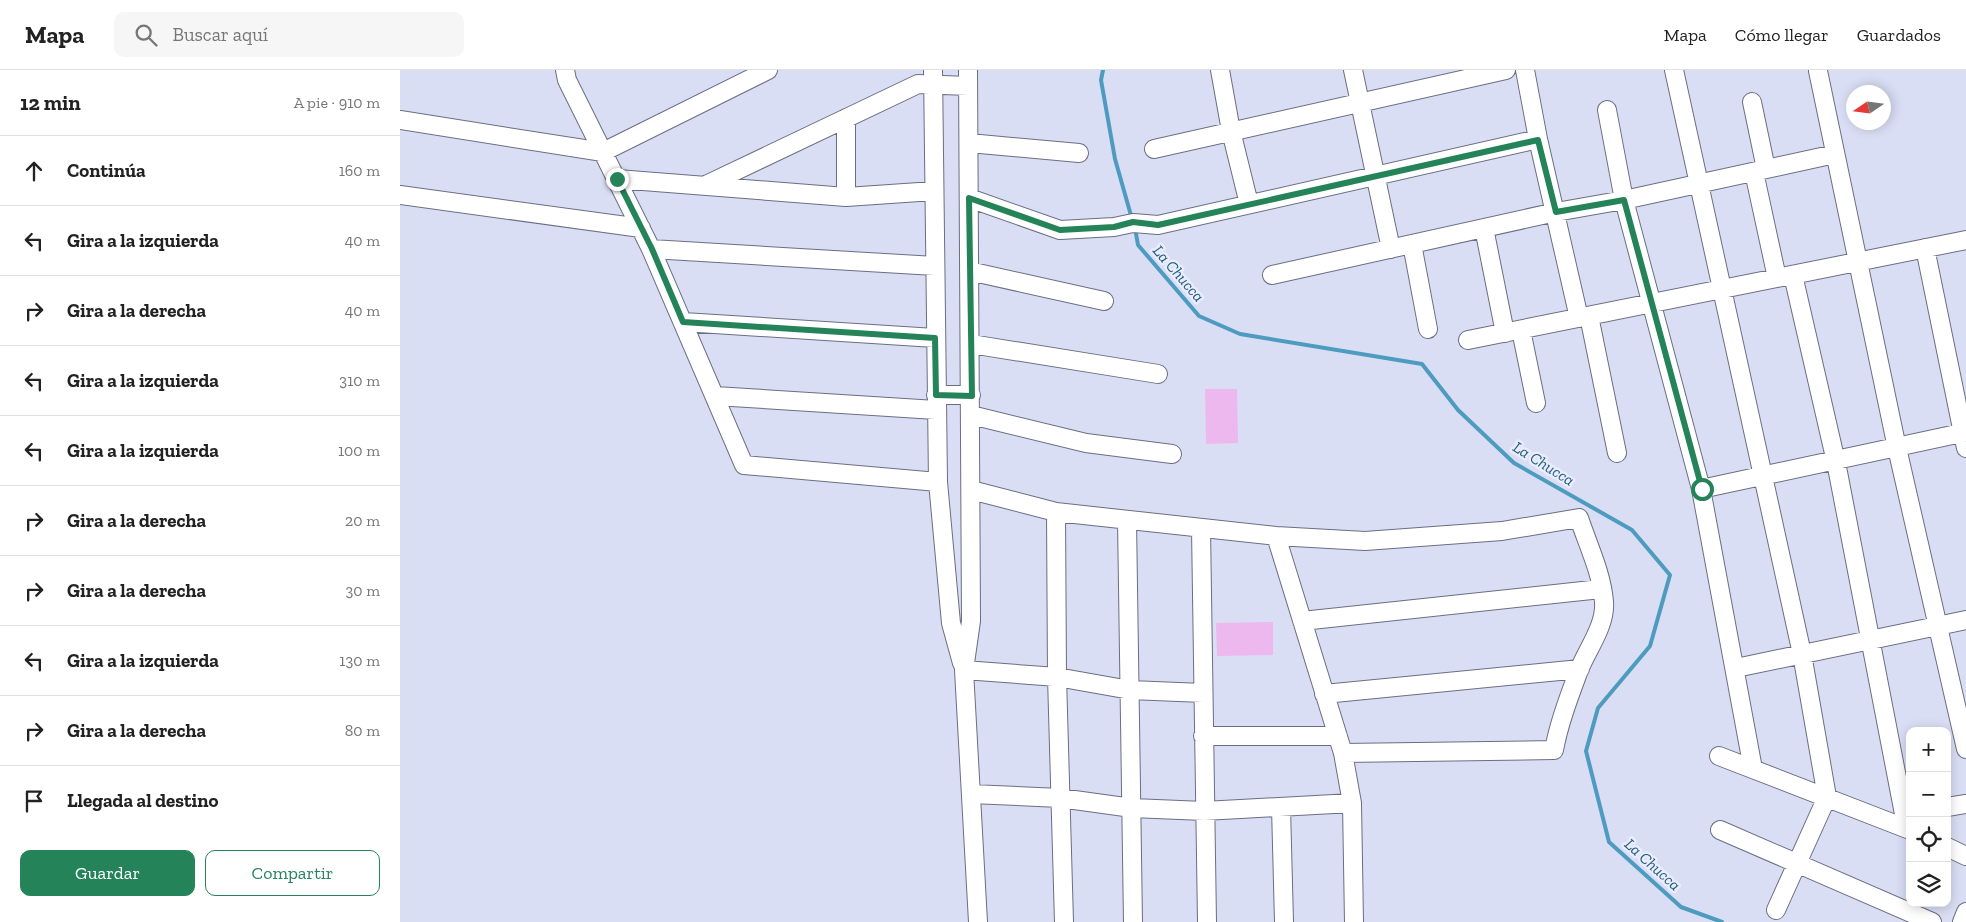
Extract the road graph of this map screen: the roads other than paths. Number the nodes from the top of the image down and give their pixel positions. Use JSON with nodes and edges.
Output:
{"nodes":[{"id":1,"x":565,"y":70,"type":"edge"},
{"id":2,"x":768,"y":70,"type":"edge"},
{"id":3,"x":1220,"y":70,"type":"edge"},
{"id":4,"x":1353,"y":70,"type":"edge"},
{"id":5,"x":1506,"y":70,"type":"edge"},
{"id":6,"x":1525,"y":70,"type":"edge"},
{"id":7,"x":1674,"y":70,"type":"edge"},
{"id":8,"x":1818,"y":70,"type":"edge"},
{"id":9,"x":933,"y":78,"type":"edge"},
{"id":10,"x":968,"y":78,"type":"edge"},
{"id":11,"x":1752,"y":102,"type":"dead end"},
{"id":12,"x":1360,"y":104,"type":"junction"},
{"id":13,"x":1607,"y":110,"type":"dead end"},
{"id":14,"x":846,"y":118,"type":"junction"},
{"id":15,"x":400,"y":120,"type":"edge"},
{"id":16,"x":1231,"y":131,"type":"junction"},
{"id":17,"x":1538,"y":140,"type":"junction"},
{"id":18,"x":969,"y":143,"type":"junction"},
{"id":19,"x":1154,"y":150,"type":"dead end"},
{"id":20,"x":603,"y":152,"type":"junction"},
{"id":21,"x":1079,"y":153,"type":"dead end"},
{"id":22,"x":1835,"y":154,"type":"junction"},
{"id":23,"x":1760,"y":170,"type":"junction"},
{"id":24,"x":1377,"y":177,"type":"junction"},
{"id":25,"x":617,"y":179,"type":"junction"},
{"id":26,"x":1698,"y":184,"type":"junction"},
{"id":27,"x":705,"y":186,"type":"junction"},
{"id":28,"x":934,"y":191,"type":"junction"},
{"id":29,"x":400,"y":195,"type":"edge"},
{"id":30,"x":846,"y":197,"type":"junction"},
{"id":31,"x":969,"y":198,"type":"junction"},
{"id":32,"x":1624,"y":200,"type":"junction"},
{"id":33,"x":1249,"y":204,"type":"junction"},
{"id":34,"x":1556,"y":212,"type":"junction"},
{"id":35,"x":641,"y":228,"type":"junction"},
{"id":36,"x":1484,"y":228,"type":"junction"},
{"id":37,"x":1966,"y":240,"type":"edge"},
{"id":38,"x":1412,"y":244,"type":"junction"},
{"id":39,"x":1925,"y":248,"type":"junction"},
{"id":40,"x":652,"y":249,"type":"junction"},
{"id":41,"x":1391,"y":249,"type":"junction"},
{"id":42,"x":1858,"y":262,"type":"junction"},
{"id":43,"x":935,"y":266,"type":"junction"},
{"id":44,"x":970,"y":272,"type":"junction"},
{"id":45,"x":1272,"y":276,"type":"dead end"},
{"id":46,"x":1785,"y":276,"type":"junction"},
{"id":47,"x":1720,"y":289,"type":"junction"},
{"id":48,"x":1104,"y":301,"type":"dead end"},
{"id":49,"x":1650,"y":304,"type":"junction"},
{"id":50,"x":1584,"y":317,"type":"junction"},
{"id":51,"x":683,"y":322,"type":"junction"},
{"id":52,"x":1428,"y":329,"type":"dead end"},
{"id":53,"x":1513,"y":331,"type":"junction"},
{"id":54,"x":935,"y":338,"type":"junction"},
{"id":55,"x":1468,"y":340,"type":"dead end"},
{"id":56,"x":971,"y":344,"type":"junction"},
{"id":57,"x":1158,"y":374,"type":"dead end"},
{"id":58,"x":715,"y":396,"type":"junction"},
{"id":59,"x":972,"y":396,"type":"junction"},
{"id":60,"x":936,"y":402,"type":"junction"},
{"id":61,"x":1536,"y":403,"type":"dead end"},
{"id":62,"x":971,"y":415,"type":"junction"},
{"id":63,"x":1965,"y":438,"type":"edge"},
{"id":64,"x":1897,"y":448,"type":"junction"},
{"id":65,"x":1617,"y":452,"type":"dead end"},
{"id":66,"x":1172,"y":454,"type":"dead end"},
{"id":67,"x":1836,"y":462,"type":"junction"},
{"id":68,"x":1764,"y":474,"type":"junction"},
{"id":69,"x":938,"y":482,"type":"junction"},
{"id":70,"x":1702,"y":489,"type":"junction"},
{"id":71,"x":971,"y":490,"type":"junction"},
{"id":72,"x":1056,"y":512,"type":"junction"},
{"id":73,"x":1127,"y":520,"type":"junction"},
{"id":74,"x":1201,"y":528,"type":"junction"},
{"id":75,"x":1276,"y":536,"type":"junction"},
{"id":76,"x":1601,"y":589,"type":"junction"},
{"id":77,"x":1302,"y":620,"type":"junction"},
{"id":78,"x":1966,"y":620,"type":"edge"},
{"id":79,"x":1939,"y":627,"type":"junction"},
{"id":80,"x":1872,"y":641,"type":"junction"},
{"id":81,"x":1802,"y":654,"type":"junction"},
{"id":82,"x":1736,"y":668,"type":"junction"},
{"id":83,"x":1580,"y":669,"type":"junction"},
{"id":84,"x":964,"y":670,"type":"junction"},
{"id":85,"x":1057,"y":677,"type":"junction"},
{"id":86,"x":1130,"y":690,"type":"junction"},
{"id":87,"x":1203,"y":693,"type":"junction"},
{"id":88,"x":1324,"y":694,"type":"junction"},
{"id":89,"x":1203,"y":736,"type":"junction"},
{"id":90,"x":1338,"y":736,"type":"junction"},
{"id":91,"x":1966,"y":749,"type":"edge"},
{"id":92,"x":1343,"y":753,"type":"junction"},
{"id":93,"x":1719,"y":756,"type":"dead end"},
{"id":94,"x":1753,"y":769,"type":"junction"},
{"id":95,"x":971,"y":794,"type":"junction"},
{"id":96,"x":1827,"y":797,"type":"junction"},
{"id":97,"x":1060,"y":798,"type":"junction"},
{"id":98,"x":1352,"y":803,"type":"junction"},
{"id":99,"x":1966,"y":804,"type":"edge"},
{"id":100,"x":1951,"y":806,"type":"edge"},
{"id":101,"x":1281,"y":807,"type":"junction"},
{"id":102,"x":1132,"y":808,"type":"junction"},
{"id":103,"x":1906,"y":808,"type":"edge"},
{"id":104,"x":1204,"y":811,"type":"junction"},
{"id":105,"x":1906,"y":813,"type":"edge"},
{"id":106,"x":1881,"y":817,"type":"junction"},
{"id":107,"x":1906,"y":828,"type":"edge"},
{"id":108,"x":1720,"y":830,"type":"dead end"},
{"id":109,"x":1951,"y":849,"type":"edge"},
{"id":110,"x":1966,"y":856,"type":"edge"},
{"id":111,"x":1796,"y":863,"type":"junction"},
{"id":112,"x":1776,"y":910,"type":"dead end"},
{"id":113,"x":1966,"y":912,"type":"edge"},
{"id":114,"x":978,"y":922,"type":"edge"},
{"id":115,"x":1064,"y":922,"type":"edge"},
{"id":116,"x":1133,"y":922,"type":"edge"},
{"id":117,"x":1207,"y":922,"type":"edge"},
{"id":118,"x":1284,"y":922,"type":"edge"},
{"id":119,"x":1354,"y":922,"type":"edge"},
{"id":120,"x":1932,"y":922,"type":"edge"},
{"id":121,"x":1962,"y":922,"type":"edge"}],
"edges":[{"from":1,"to":20,"type":"street"},
{"from":2,"to":20,"type":"street"},
{"from":3,"to":16,"type":"street"},
{"from":4,"to":12,"type":"street"},
{"from":5,"to":12,"type":"street"},
{"from":6,"to":17,"type":"street"},
{"from":7,"to":26,"type":"street"},
{"from":8,"to":22,"type":"street"},
{"from":9,"to":10,"type":"street"},
{"from":9,"to":14,"type":"street"},
{"from":9,"to":28,"type":"street"},
{"from":10,"to":18,"type":"street"},
{"from":11,"to":23,"type":"street"},
{"from":12,"to":16,"type":"street"},
{"from":12,"to":24,"type":"street"},
{"from":13,"to":32,"type":"street"},
{"from":14,"to":27,"type":"street"},
{"from":14,"to":30,"type":"street"},
{"from":15,"to":20,"type":"street"},
{"from":16,"to":19,"type":"street"},
{"from":16,"to":33,"type":"street"},
{"from":17,"to":24,"type":"street"},
{"from":17,"to":34,"type":"street"},
{"from":18,"to":21,"type":"street"},
{"from":18,"to":31,"type":"street"},
{"from":20,"to":25,"type":"street"},
{"from":22,"to":23,"type":"street"},
{"from":22,"to":42,"type":"street"},
{"from":23,"to":26,"type":"street"},
{"from":23,"to":46,"type":"street"},
{"from":24,"to":33,"type":"street"},
{"from":24,"to":41,"type":"street"},
{"from":25,"to":27,"type":"street"},
{"from":25,"to":35,"type":"street"},
{"from":26,"to":32,"type":"street"},
{"from":26,"to":47,"type":"street"},
{"from":27,"to":30,"type":"street"},
{"from":28,"to":30,"type":"street"},
{"from":28,"to":43,"type":"street"},
{"from":29,"to":35,"type":"street"},
{"from":31,"to":33,"type":"street"},
{"from":31,"to":44,"type":"street"},
{"from":32,"to":34,"type":"street"},
{"from":32,"to":49,"type":"street"},
{"from":34,"to":36,"type":"street"},
{"from":34,"to":50,"type":"street"},
{"from":35,"to":40,"type":"street"},
{"from":36,"to":38,"type":"street"},
{"from":36,"to":53,"type":"street"},
{"from":37,"to":39,"type":"street"},
{"from":38,"to":41,"type":"street"},
{"from":38,"to":52,"type":"street"},
{"from":39,"to":42,"type":"street"},
{"from":39,"to":63,"type":"street"},
{"from":40,"to":43,"type":"street"},
{"from":40,"to":51,"type":"street"},
{"from":41,"to":45,"type":"street"},
{"from":42,"to":46,"type":"street"},
{"from":42,"to":64,"type":"street"},
{"from":43,"to":54,"type":"street"},
{"from":44,"to":48,"type":"street"},
{"from":44,"to":56,"type":"street"},
{"from":46,"to":47,"type":"street"},
{"from":46,"to":67,"type":"street"},
{"from":47,"to":49,"type":"street"},
{"from":47,"to":68,"type":"street"},
{"from":49,"to":50,"type":"street"},
{"from":49,"to":70,"type":"street"},
{"from":50,"to":53,"type":"street"},
{"from":50,"to":65,"type":"street"},
{"from":51,"to":54,"type":"street"},
{"from":51,"to":58,"type":"street"},
{"from":53,"to":55,"type":"street"},
{"from":53,"to":61,"type":"street"},
{"from":54,"to":60,"type":"street"},
{"from":56,"to":57,"type":"street"},
{"from":56,"to":59,"type":"street"},
{"from":58,"to":60,"type":"street"},
{"from":58,"to":69,"type":"street"},
{"from":59,"to":60,"type":"street"},
{"from":59,"to":62,"type":"street"},
{"from":60,"to":69,"type":"street"},
{"from":62,"to":66,"type":"street"},
{"from":62,"to":71,"type":"street"},
{"from":63,"to":64,"type":"street"},
{"from":64,"to":67,"type":"street"},
{"from":64,"to":79,"type":"street"},
{"from":67,"to":68,"type":"street"},
{"from":67,"to":80,"type":"street"},
{"from":68,"to":70,"type":"street"},
{"from":68,"to":81,"type":"street"},
{"from":69,"to":84,"type":"street"},
{"from":70,"to":82,"type":"street"},
{"from":71,"to":72,"type":"street"},
{"from":71,"to":84,"type":"street"},
{"from":72,"to":73,"type":"street"},
{"from":72,"to":85,"type":"street"},
{"from":73,"to":74,"type":"street"},
{"from":73,"to":86,"type":"street"},
{"from":74,"to":75,"type":"street"},
{"from":74,"to":87,"type":"street"},
{"from":75,"to":76,"type":"street"},
{"from":75,"to":77,"type":"street"},
{"from":76,"to":77,"type":"street"},
{"from":76,"to":83,"type":"street"},
{"from":77,"to":88,"type":"street"},
{"from":78,"to":79,"type":"street"},
{"from":79,"to":80,"type":"street"},
{"from":79,"to":91,"type":"street"},
{"from":80,"to":81,"type":"street"},
{"from":80,"to":103,"type":"street"},
{"from":81,"to":82,"type":"street"},
{"from":81,"to":96,"type":"street"},
{"from":82,"to":94,"type":"street"},
{"from":83,"to":88,"type":"street"},
{"from":83,"to":92,"type":"street"},
{"from":84,"to":85,"type":"street"},
{"from":84,"to":95,"type":"street"},
{"from":85,"to":86,"type":"street"},
{"from":85,"to":97,"type":"street"},
{"from":86,"to":87,"type":"street"},
{"from":86,"to":102,"type":"street"},
{"from":87,"to":89,"type":"street"},
{"from":88,"to":90,"type":"street"},
{"from":89,"to":90,"type":"street"},
{"from":89,"to":104,"type":"street"},
{"from":90,"to":92,"type":"street"},
{"from":92,"to":98,"type":"street"},
{"from":93,"to":94,"type":"street"},
{"from":94,"to":96,"type":"street"},
{"from":95,"to":97,"type":"street"},
{"from":95,"to":114,"type":"street"},
{"from":96,"to":106,"type":"street"},
{"from":96,"to":111,"type":"street"},
{"from":97,"to":102,"type":"street"},
{"from":97,"to":115,"type":"street"},
{"from":98,"to":101,"type":"street"},
{"from":98,"to":119,"type":"street"},
{"from":99,"to":100,"type":"street"},
{"from":101,"to":104,"type":"street"},
{"from":101,"to":118,"type":"street"},
{"from":102,"to":104,"type":"street"},
{"from":102,"to":116,"type":"street"},
{"from":104,"to":117,"type":"street"},
{"from":105,"to":106,"type":"street"},
{"from":106,"to":107,"type":"street"},
{"from":108,"to":111,"type":"street"},
{"from":109,"to":110,"type":"street"},
{"from":111,"to":112,"type":"street"},
{"from":111,"to":120,"type":"street"},
{"from":113,"to":121,"type":"street"}]}
